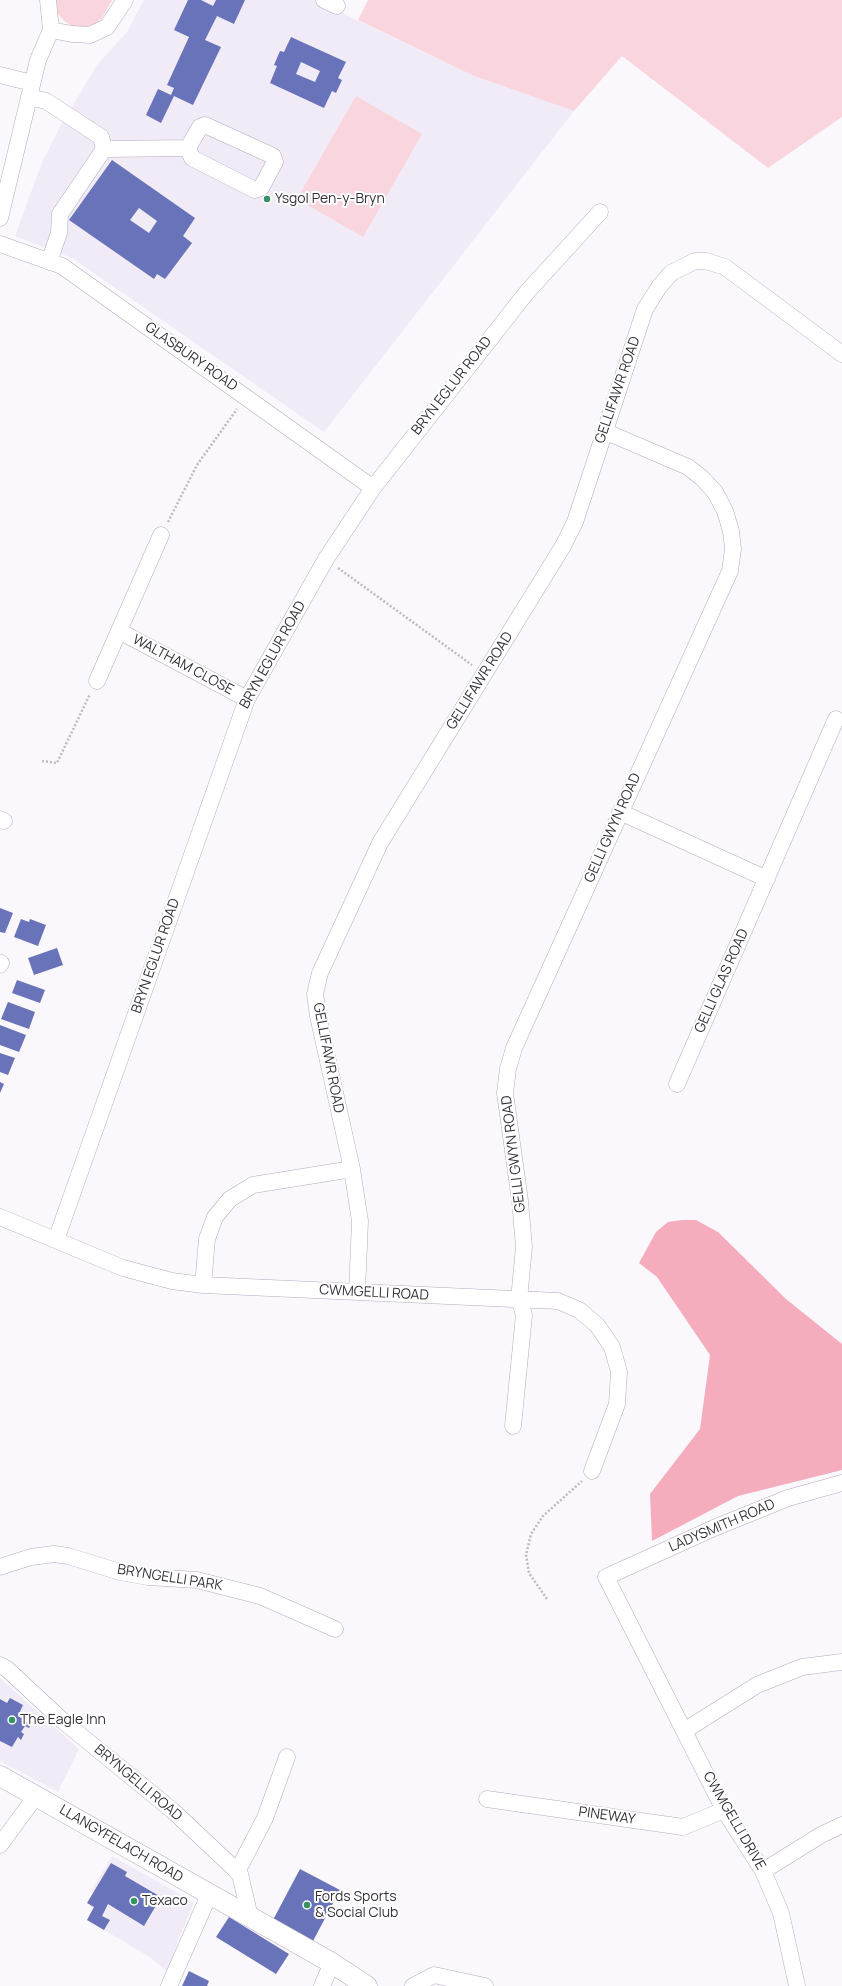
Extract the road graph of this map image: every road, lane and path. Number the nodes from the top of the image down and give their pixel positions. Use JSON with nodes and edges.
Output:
{"nodes":[{"id":1,"x":48,"y":0,"type":"edge"},
{"id":2,"x":125,"y":0,"type":"edge"},
{"id":3,"x":51,"y":30,"type":"junction"},
{"id":4,"x":0,"y":75,"type":"edge"},
{"id":5,"x":31,"y":90,"type":"junction"},
{"id":6,"x":188,"y":148,"type":"junction"},
{"id":7,"x":104,"y":149,"type":"junction"},
{"id":8,"x":600,"y":212,"type":"dead end"},
{"id":9,"x":0,"y":218,"type":"edge"},
{"id":10,"x":0,"y":244,"type":"edge"},
{"id":11,"x":49,"y":262,"type":"junction"},
{"id":12,"x":842,"y":354,"type":"edge"},
{"id":13,"x":247,"y":396,"type":"junction"},
{"id":14,"x":604,"y":431,"type":"junction"},
{"id":15,"x":373,"y":488,"type":"junction"},
{"id":16,"x":161,"y":535,"type":"joint"},
{"id":17,"x":326,"y":559,"type":"junction"},
{"id":18,"x":118,"y":631,"type":"junction"},
{"id":19,"x":485,"y":674,"type":"junction"},
{"id":20,"x":97,"y":681,"type":"joint"},
{"id":21,"x":246,"y":699,"type":"junction"},
{"id":22,"x":836,"y":719,"type":"dead end"},
{"id":23,"x":42,"y":761,"type":"dead end"},
{"id":24,"x":620,"y":812,"type":"junction"},
{"id":25,"x":767,"y":879,"type":"junction"},
{"id":26,"x":677,"y":1084,"type":"dead end"},
{"id":27,"x":352,"y":1169,"type":"junction"},
{"id":28,"x":0,"y":1217,"type":"edge"},
{"id":29,"x":56,"y":1240,"type":"junction"},
{"id":30,"x":203,"y":1285,"type":"junction"},
{"id":31,"x":356,"y":1292,"type":"junction"},
{"id":32,"x":519,"y":1299,"type":"junction"},
{"id":33,"x":513,"y":1426,"type":"dead end"},
{"id":34,"x":592,"y":1471,"type":"joint"},
{"id":35,"x":842,"y":1483,"type":"edge"},
{"id":36,"x":0,"y":1567,"type":"edge"},
{"id":37,"x":606,"y":1577,"type":"joint"},
{"id":38,"x":547,"y":1599,"type":"dead end"},
{"id":39,"x":335,"y":1629,"type":"dead end"},
{"id":40,"x":842,"y":1662,"type":"edge"},
{"id":41,"x":0,"y":1665,"type":"edge"},
{"id":42,"x":684,"y":1731,"type":"junction"},
{"id":43,"x":287,"y":1757,"type":"dead end"},
{"id":44,"x":0,"y":1776,"type":"edge"},
{"id":45,"x":36,"y":1796,"type":"junction"},
{"id":46,"x":488,"y":1799,"type":"dead end"},
{"id":47,"x":724,"y":1810,"type":"junction"},
{"id":48,"x":842,"y":1825,"type":"edge"},
{"id":49,"x":0,"y":1845,"type":"edge"},
{"id":50,"x":763,"y":1871,"type":"junction"},
{"id":51,"x":237,"y":1872,"type":"junction"},
{"id":52,"x":209,"y":1895,"type":"junction"},
{"id":53,"x":250,"y":1917,"type":"junction"},
{"id":54,"x":332,"y":1963,"type":"junction"},
{"id":55,"x":169,"y":1986,"type":"edge"},
{"id":56,"x":322,"y":1986,"type":"edge"},
{"id":57,"x":367,"y":1986,"type":"edge"},
{"id":58,"x":413,"y":1986,"type":"edge"},
{"id":59,"x":485,"y":1986,"type":"edge"},
{"id":60,"x":797,"y":1986,"type":"edge"}],
"edges":[{"from":1,"to":3,"type":"street"},
{"from":2,"to":3,"type":"street"},
{"from":3,"to":5,"type":"street"},
{"from":4,"to":5,"type":"street"},
{"from":5,"to":7,"type":"street"},
{"from":5,"to":9,"type":"street"},
{"from":6,"to":6,"type":"street"},
{"from":6,"to":7,"type":"street"},
{"from":7,"to":11,"type":"street"},
{"from":8,"to":15,"type":"street","name":"BRYN EGLUR ROAD"},
{"from":10,"to":11,"type":"street","name":"GLASBURY ROAD"},
{"from":11,"to":13,"type":"street","name":"GLASBURY ROAD"},
{"from":12,"to":14,"type":"street","name":"GELLIFAWR ROAD"},
{"from":13,"to":15,"type":"street","name":"GLASBURY ROAD"},
{"from":13,"to":16,"type":"path"},
{"from":14,"to":19,"type":"street","name":"GELLIFAWR ROAD"},
{"from":14,"to":24,"type":"street","name":"GELLI GWYN ROAD"},
{"from":15,"to":17,"type":"street","name":"BRYN EGLUR ROAD"},
{"from":16,"to":18,"type":"street","name":"WALTHAM CLOSE"},
{"from":17,"to":19,"type":"path"},
{"from":17,"to":21,"type":"street","name":"BRYN EGLUR ROAD"},
{"from":18,"to":20,"type":"street","name":"WALTHAM CLOSE"},
{"from":18,"to":21,"type":"street","name":"WALTHAM CLOSE"},
{"from":19,"to":27,"type":"street","name":"GELLIFAWR ROAD"},
{"from":20,"to":23,"type":"path"},
{"from":21,"to":29,"type":"street","name":"BRYN EGLUR ROAD"},
{"from":22,"to":25,"type":"street","name":"GELLI GLAS ROAD"},
{"from":24,"to":25,"type":"street"},
{"from":24,"to":32,"type":"street","name":"GELLI GWYN ROAD"},
{"from":25,"to":26,"type":"street","name":"GELLI GLAS ROAD"},
{"from":27,"to":30,"type":"street"},
{"from":27,"to":31,"type":"street","name":"GELLIFAWR ROAD"},
{"from":28,"to":29,"type":"street","name":"CWMGELLI ROAD"},
{"from":29,"to":30,"type":"street","name":"CWMGELLI ROAD"},
{"from":30,"to":31,"type":"street","name":"CWMGELLI ROAD"},
{"from":31,"to":32,"type":"street","name":"CWMGELLI ROAD"},
{"from":32,"to":33,"type":"street","name":"GELLI GWYN ROAD"},
{"from":32,"to":34,"type":"street","name":"CWMGELLI ROAD"},
{"from":34,"to":38,"type":"path"},
{"from":35,"to":37,"type":"street","name":"LADYSMITH ROAD"},
{"from":36,"to":39,"type":"street","name":"BRYNGELLI PARK"},
{"from":37,"to":42,"type":"street","name":"CWMGELLI DRIVE"},
{"from":40,"to":42,"type":"street"},
{"from":41,"to":51,"type":"street","name":"BRYNGELLI ROAD"},
{"from":42,"to":47,"type":"street","name":"CWMGELLI DRIVE"},
{"from":43,"to":51,"type":"street"},
{"from":44,"to":45,"type":"main road","name":"LLANGYFELACH ROAD"},
{"from":45,"to":49,"type":"street"},
{"from":45,"to":52,"type":"main road","name":"LLANGYFELACH ROAD"},
{"from":46,"to":47,"type":"street","name":"PINEWAY"},
{"from":47,"to":50,"type":"street","name":"CWMGELLI DRIVE"},
{"from":48,"to":50,"type":"street"},
{"from":50,"to":60,"type":"street","name":"CWMGELLI DRIVE"},
{"from":51,"to":53,"type":"street","name":"BRYNGELLI ROAD"},
{"from":52,"to":53,"type":"main road","name":"LLANGYFELACH ROAD"},
{"from":52,"to":55,"type":"street"},
{"from":53,"to":54,"type":"main road","name":"LLANGYFELACH ROAD"},
{"from":54,"to":56,"type":"street"},
{"from":54,"to":57,"type":"main road","name":"LLANGYFELACH ROAD"},
{"from":58,"to":59,"type":"street"}]}
